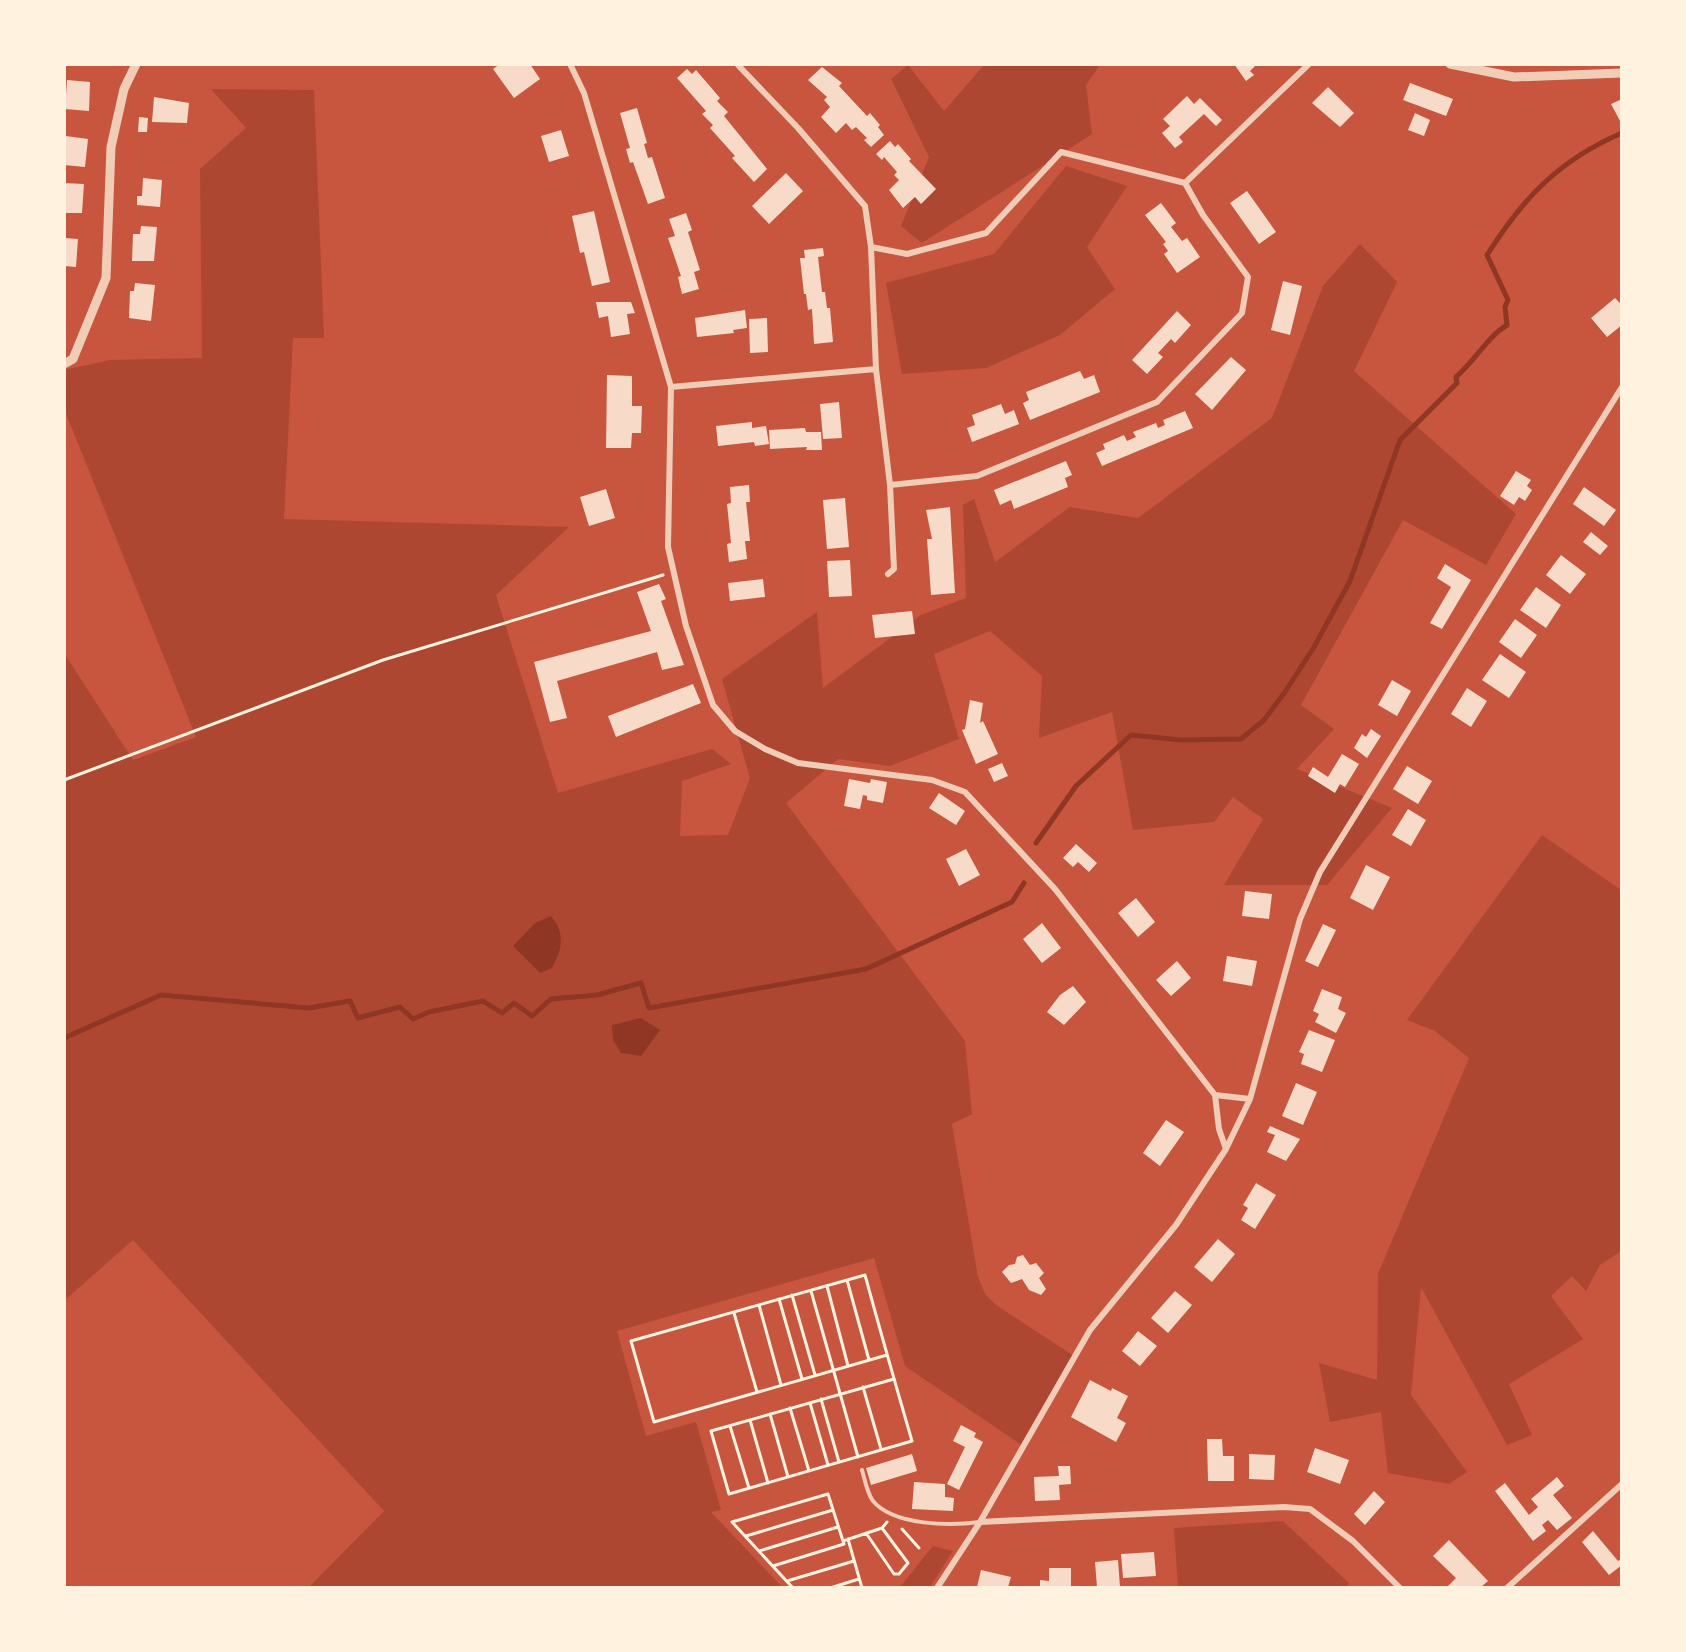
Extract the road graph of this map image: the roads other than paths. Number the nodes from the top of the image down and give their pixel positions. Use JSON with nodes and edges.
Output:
{"nodes":[{"id":1,"x":136,"y":64,"type":"edge"},
{"id":2,"x":570,"y":64,"type":"edge"},
{"id":3,"x":737,"y":64,"type":"edge"},
{"id":4,"x":1309,"y":64,"type":"edge"},
{"id":5,"x":1450,"y":64,"type":"edge"},
{"id":6,"x":1622,"y":72,"type":"edge"},
{"id":7,"x":1185,"y":183,"type":"junction"},
{"id":8,"x":872,"y":247,"type":"junction"},
{"id":9,"x":64,"y":364,"type":"edge"},
{"id":10,"x":876,"y":369,"type":"junction"},
{"id":11,"x":671,"y":387,"type":"junction"},
{"id":12,"x":1622,"y":387,"type":"edge"},
{"id":13,"x":890,"y":485,"type":"junction"},
{"id":14,"x":888,"y":574,"type":"dead end"},
{"id":15,"x":1215,"y":1095,"type":"junction"},
{"id":16,"x":1250,"y":1099,"type":"junction"},
{"id":17,"x":1226,"y":1149,"type":"junction"},
{"id":18,"x":862,"y":1470,"type":"road end"},
{"id":19,"x":1622,"y":1484,"type":"edge"},
{"id":20,"x":980,"y":1522,"type":"junction"},
{"id":21,"x":937,"y":1587,"type":"edge"},
{"id":22,"x":1400,"y":1587,"type":"edge"},
{"id":23,"x":1507,"y":1587,"type":"edge"}],
"edges":[{"from":1,"to":9,"type":"street"},
{"from":2,"to":11,"type":"street"},
{"from":3,"to":8,"type":"street"},
{"from":4,"to":7,"type":"street"},
{"from":5,"to":6,"type":"street"},
{"from":7,"to":8,"type":"street"},
{"from":7,"to":13,"type":"street"},
{"from":8,"to":10,"type":"street"},
{"from":10,"to":11,"type":"street"},
{"from":10,"to":13,"type":"street"},
{"from":11,"to":15,"type":"street"},
{"from":12,"to":16,"type":"street"},
{"from":13,"to":14,"type":"street"},
{"from":15,"to":16,"type":"street"},
{"from":15,"to":17,"type":"street"},
{"from":16,"to":17,"type":"street"},
{"from":17,"to":20,"type":"street"},
{"from":18,"to":20,"type":"lane"},
{"from":19,"to":23,"type":"street"},
{"from":20,"to":21,"type":"street"},
{"from":20,"to":22,"type":"street"}]}
